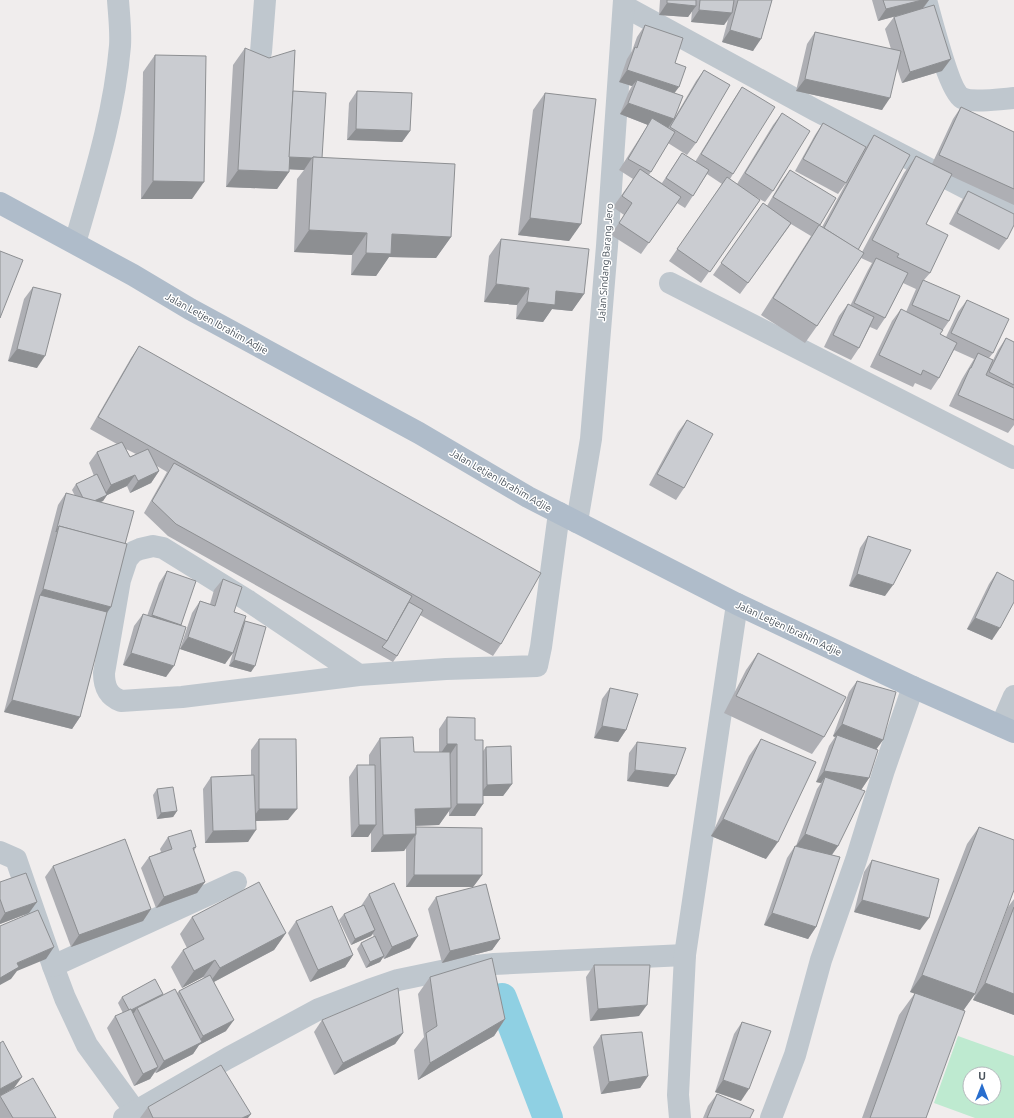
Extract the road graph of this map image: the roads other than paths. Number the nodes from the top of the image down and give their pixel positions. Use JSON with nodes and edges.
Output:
{"nodes":[{"id":1,"x":118,"y":0,"type":"edge"},
{"id":2,"x":265,"y":0,"type":"edge"},
{"id":3,"x":926,"y":0,"type":"edge"},
{"id":4,"x":624,"y":3,"type":"edge"},
{"id":5,"x":261,"y":52,"type":"dead end"},
{"id":6,"x":1014,"y":98,"type":"edge"},
{"id":7,"x":0,"y":203,"type":"edge"},
{"id":8,"x":1014,"y":213,"type":"edge"},
{"id":9,"x":75,"y":244,"type":"junction"},
{"id":10,"x":670,"y":283,"type":"dead end"},
{"id":11,"x":1014,"y":458,"type":"edge"},
{"id":12,"x":568,"y":518,"type":"junction"},
{"id":13,"x":737,"y":604,"type":"junction"},
{"id":14,"x":359,"y":675,"type":"junction"},
{"id":15,"x":913,"y":687,"type":"junction"},
{"id":16,"x":1014,"y":696,"type":"edge"},
{"id":17,"x":1007,"y":729,"type":"edge"},
{"id":18,"x":0,"y":852,"type":"edge"},
{"id":19,"x":236,"y":882,"type":"dead end"},
{"id":20,"x":684,"y":955,"type":"junction"},
{"id":21,"x":52,"y":966,"type":"junction"},
{"id":22,"x":130,"y":1115,"type":"edge"},
{"id":23,"x":680,"y":1118,"type":"edge"},
{"id":24,"x":771,"y":1118,"type":"edge"}],
"edges":[{"from":1,"to":9,"type":"street"},
{"from":2,"to":5,"type":"street"},
{"from":3,"to":6,"type":"street"},
{"from":4,"to":8,"type":"street"},
{"from":4,"to":12,"type":"street","name":"Jalan Sindang Barang Jero"},
{"from":7,"to":9,"type":"main road","name":"Jalan Letjen Ibrahim Adjie"},
{"from":9,"to":12,"type":"main road","name":"Jalan Letjen Ibrahim Adjie"},
{"from":10,"to":11,"type":"street"},
{"from":12,"to":13,"type":"main road","name":"Jalan Letjen Ibrahim Adjie"},
{"from":12,"to":14,"type":"street","name":"Jalan Sindang Barang Jero"},
{"from":13,"to":15,"type":"main road","name":"Jalan Letjen Ibrahim Adjie"},
{"from":13,"to":20,"type":"street"},
{"from":14,"to":14,"type":"street"},
{"from":15,"to":17,"type":"main road","name":"Jalan Letjen Ibrahim Adjie"},
{"from":15,"to":24,"type":"street"},
{"from":16,"to":17,"type":"street"},
{"from":18,"to":21,"type":"street"},
{"from":19,"to":21,"type":"street"},
{"from":20,"to":22,"type":"street"},
{"from":20,"to":23,"type":"street"},
{"from":21,"to":22,"type":"street"}]}
